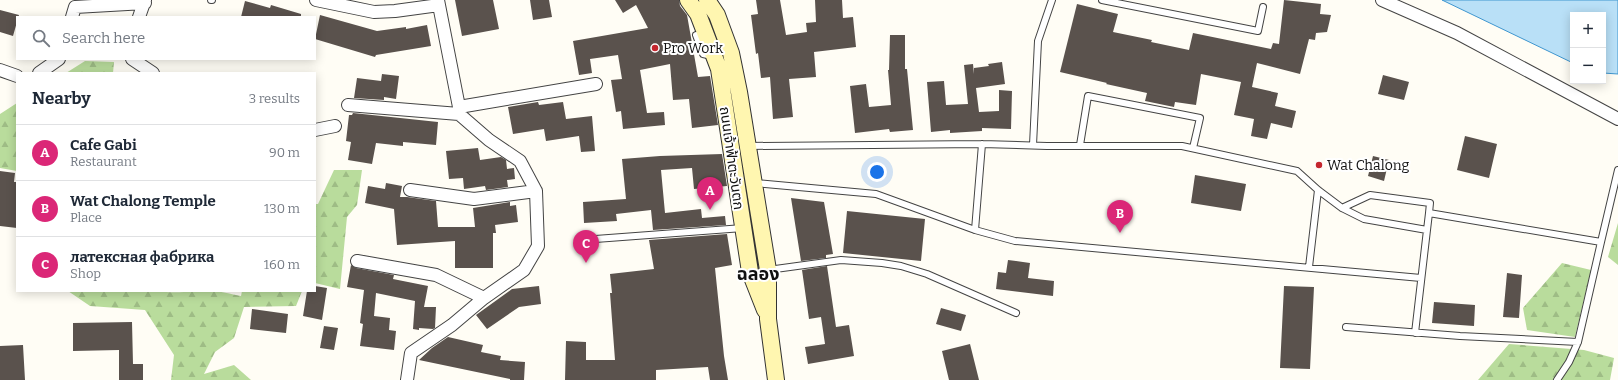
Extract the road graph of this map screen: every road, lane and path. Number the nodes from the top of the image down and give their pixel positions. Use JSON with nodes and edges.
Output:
{"nodes":[{"id":1,"x":316,"y":0,"type":"edge"},
{"id":2,"x":688,"y":0,"type":"edge"},
{"id":3,"x":707,"y":0,"type":"edge"},
{"id":4,"x":1052,"y":0,"type":"edge"},
{"id":5,"x":1102,"y":0,"type":"edge"},
{"id":6,"x":1382,"y":0,"type":"edge"},
{"id":7,"x":145,"y":1,"type":"edge"},
{"id":8,"x":438,"y":3,"type":"edge"},
{"id":9,"x":1263,"y":7,"type":"dead end"},
{"id":10,"x":72,"y":16,"type":"edge"},
{"id":11,"x":139,"y":16,"type":"edge"},
{"id":12,"x":696,"y":35,"type":"dead end"},
{"id":13,"x":714,"y":57,"type":"junction"},
{"id":14,"x":58,"y":60,"type":"edge"},
{"id":15,"x":134,"y":60,"type":"edge"},
{"id":16,"x":0,"y":70,"type":"edge"},
{"id":17,"x":40,"y":72,"type":"edge"},
{"id":18,"x":152,"y":72,"type":"edge"},
{"id":19,"x":16,"y":76,"type":"edge"},
{"id":20,"x":596,"y":84,"type":"dead end"},
{"id":21,"x":348,"y":105,"type":"dead end"},
{"id":22,"x":459,"y":110,"type":"junction"},
{"id":23,"x":1618,"y":120,"type":"edge"},
{"id":24,"x":335,"y":126,"type":"dead end"},
{"id":25,"x":316,"y":130,"type":"edge"},
{"id":26,"x":982,"y":144,"type":"junction"},
{"id":27,"x":1033,"y":145,"type":"junction"},
{"id":28,"x":1080,"y":145,"type":"junction"},
{"id":29,"x":730,"y":146,"type":"junction"},
{"id":30,"x":748,"y":146,"type":"junction"},
{"id":31,"x":1193,"y":148,"type":"junction"},
{"id":32,"x":1618,"y":170,"type":"edge"},
{"id":33,"x":755,"y":183,"type":"junction"},
{"id":34,"x":735,"y":184,"type":"junction"},
{"id":35,"x":410,"y":190,"type":"dead end"},
{"id":36,"x":1318,"y":190,"type":"junction"},
{"id":37,"x":536,"y":191,"type":"junction"},
{"id":38,"x":1342,"y":208,"type":"junction"},
{"id":39,"x":1429,"y":212,"type":"junction"},
{"id":40,"x":742,"y":228,"type":"junction"},
{"id":41,"x":975,"y":230,"type":"junction"},
{"id":42,"x":1427,"y":230,"type":"junction"},
{"id":43,"x":582,"y":240,"type":"dead end"},
{"id":44,"x":1601,"y":242,"type":"junction"},
{"id":45,"x":357,"y":261,"type":"dead end"},
{"id":46,"x":1310,"y":267,"type":"junction"},
{"id":47,"x":768,"y":270,"type":"junction"},
{"id":48,"x":1421,"y":278,"type":"junction"},
{"id":49,"x":484,"y":298,"type":"junction"},
{"id":50,"x":1016,"y":313,"type":"dead end"},
{"id":51,"x":768,"y":319,"type":"junction"},
{"id":52,"x":1346,"y":327,"type":"dead end"},
{"id":53,"x":1414,"y":332,"type":"junction"},
{"id":54,"x":1578,"y":342,"type":"junction"},
{"id":55,"x":407,"y":380,"type":"edge"},
{"id":56,"x":776,"y":380,"type":"edge"},
{"id":57,"x":1558,"y":380,"type":"edge"}],
"edges":[{"from":1,"to":8,"type":"street"},
{"from":2,"to":13,"type":"main road","name":"ถนนเจ้าฟ้าตะวันตก"},
{"from":3,"to":30,"type":"main road","name":"ถนนเจ้าฟ้าตะวันตก"},
{"from":4,"to":27,"type":"lane"},
{"from":5,"to":9,"type":"lane"},
{"from":6,"to":23,"type":"street"},
{"from":7,"to":10,"type":"street"},
{"from":7,"to":11,"type":"street"},
{"from":8,"to":22,"type":"street"},
{"from":12,"to":13,"type":"lane"},
{"from":13,"to":29,"type":"main road","name":"ถนนเจ้าฟ้าตะวันตก"},
{"from":14,"to":17,"type":"street"},
{"from":15,"to":18,"type":"street"},
{"from":16,"to":19,"type":"street"},
{"from":20,"to":22,"type":"street"},
{"from":21,"to":22,"type":"street"},
{"from":22,"to":37,"type":"street"},
{"from":24,"to":25,"type":"street"},
{"from":26,"to":27,"type":"lane"},
{"from":26,"to":30,"type":"lane"},
{"from":26,"to":41,"type":"lane"},
{"from":27,"to":28,"type":"lane"},
{"from":28,"to":31,"type":"lane"},
{"from":28,"to":31,"type":"lane"},
{"from":29,"to":30,"type":"main road"},
{"from":29,"to":34,"type":"main road","name":"ถนนเจ้าฟ้าตะวันตก"},
{"from":30,"to":33,"type":"main road","name":"ถนนเจ้าฟ้าตะวันตก"},
{"from":31,"to":36,"type":"lane"},
{"from":32,"to":44,"type":"lane"},
{"from":33,"to":34,"type":"main road"},
{"from":33,"to":41,"type":"lane"},
{"from":33,"to":47,"type":"main road","name":"ถนนเจ้าฟ้าตะวันตก"},
{"from":34,"to":40,"type":"main road","name":"ถนนเจ้าฟ้าตะวันตก"},
{"from":35,"to":37,"type":"street"},
{"from":36,"to":38,"type":"lane"},
{"from":36,"to":46,"type":"lane"},
{"from":37,"to":49,"type":"street"},
{"from":38,"to":39,"type":"lane"},
{"from":38,"to":42,"type":"lane"},
{"from":39,"to":42,"type":"lane"},
{"from":39,"to":44,"type":"lane"},
{"from":40,"to":43,"type":"lane"},
{"from":40,"to":51,"type":"main road","name":"ถนนเจ้าฟ้าตะวันตก"},
{"from":41,"to":46,"type":"lane"},
{"from":42,"to":48,"type":"lane"},
{"from":44,"to":54,"type":"lane"},
{"from":45,"to":49,"type":"street"},
{"from":46,"to":48,"type":"lane"},
{"from":47,"to":50,"type":"lane"},
{"from":47,"to":51,"type":"main road","name":"ถนนเจ้าฟ้าตะวันตก"},
{"from":48,"to":53,"type":"lane"},
{"from":49,"to":55,"type":"street"},
{"from":51,"to":56,"type":"main road","name":"ถนนเจ้าฟ้าตะวันตก"},
{"from":52,"to":53,"type":"lane"},
{"from":53,"to":54,"type":"lane"},
{"from":54,"to":57,"type":"lane"}]}
